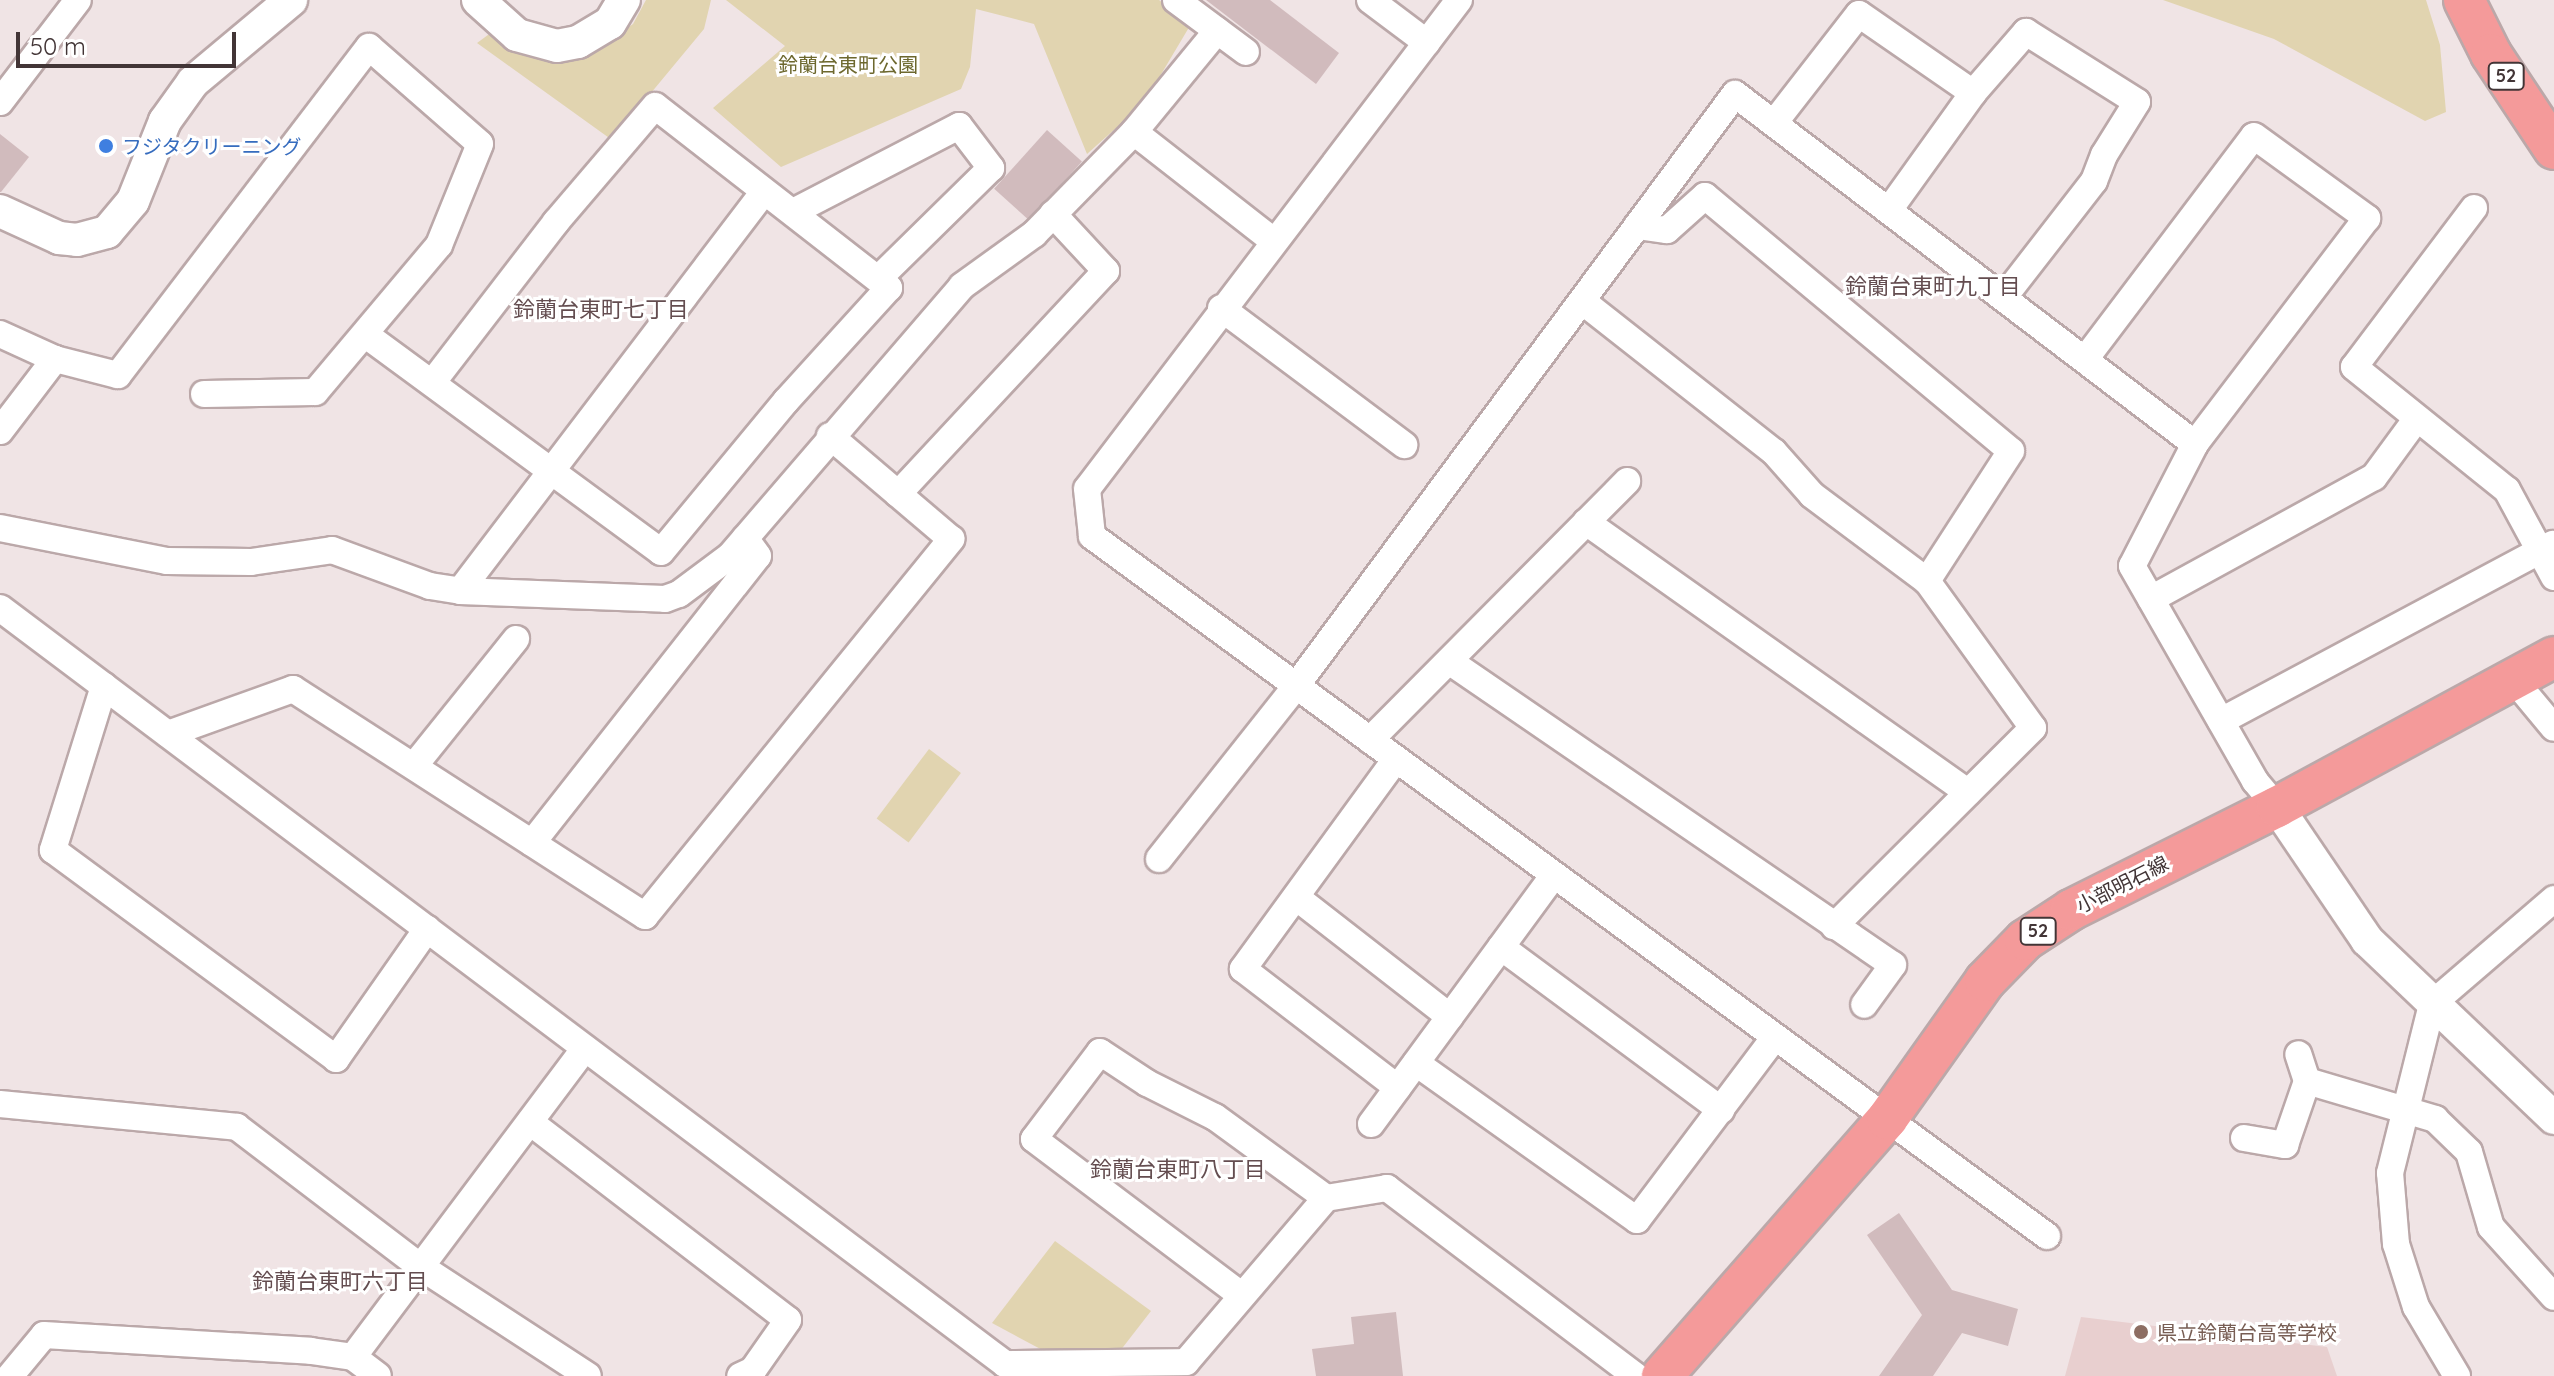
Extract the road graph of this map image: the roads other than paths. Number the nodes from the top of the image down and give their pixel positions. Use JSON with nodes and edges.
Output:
{"nodes":[{"id":1,"x":78,"y":0,"type":"edge"},
{"id":2,"x":291,"y":0,"type":"edge"},
{"id":3,"x":478,"y":0,"type":"edge"},
{"id":4,"x":624,"y":0,"type":"edge"},
{"id":5,"x":1176,"y":0,"type":"edge"},
{"id":6,"x":1370,"y":0,"type":"edge"},
{"id":7,"x":1459,"y":0,"type":"edge"},
{"id":8,"x":2464,"y":0,"type":"edge"},
{"id":9,"x":1217,"y":31,"type":"junction"},
{"id":10,"x":1427,"y":43,"type":"junction"},
{"id":11,"x":1246,"y":52,"type":"dead end"},
{"id":12,"x":1973,"y":93,"type":"junction"},
{"id":13,"x":0,"y":102,"type":"edge"},
{"id":14,"x":1774,"y":123,"type":"junction"},
{"id":15,"x":1134,"y":132,"type":"junction"},
{"id":16,"x":2554,"y":149,"type":"edge"},
{"id":17,"x":763,"y":193,"type":"junction"},
{"id":18,"x":2474,"y":208,"type":"dead end"},
{"id":19,"x":1889,"y":210,"type":"junction"},
{"id":20,"x":0,"y":211,"type":"edge"},
{"id":21,"x":793,"y":212,"type":"junction"},
{"id":22,"x":1053,"y":214,"type":"junction"},
{"id":23,"x":1637,"y":226,"type":"junction"},
{"id":24,"x":1272,"y":240,"type":"junction"},
{"id":25,"x":878,"y":279,"type":"junction"},
{"id":26,"x":2004,"y":297,"type":"junction"},
{"id":27,"x":1582,"y":301,"type":"junction"},
{"id":28,"x":1221,"y":308,"type":"junction"},
{"id":29,"x":0,"y":334,"type":"edge"},
{"id":30,"x":366,"y":335,"type":"junction"},
{"id":31,"x":2086,"y":358,"type":"junction"},
{"id":32,"x":55,"y":359,"type":"junction"},
{"id":33,"x":432,"y":383,"type":"junction"},
{"id":34,"x":204,"y":394,"type":"dead end"},
{"id":35,"x":2415,"y":421,"type":"junction"},
{"id":36,"x":0,"y":431,"type":"edge"},
{"id":37,"x":830,"y":436,"type":"junction"},
{"id":38,"x":2195,"y":444,"type":"junction"},
{"id":39,"x":1404,"y":445,"type":"dead end"},
{"id":40,"x":549,"y":472,"type":"junction"},
{"id":41,"x":1627,"y":481,"type":"dead end"},
{"id":42,"x":898,"y":494,"type":"junction"},
{"id":43,"x":1586,"y":522,"type":"junction"},
{"id":44,"x":0,"y":528,"type":"edge"},
{"id":45,"x":745,"y":538,"type":"junction"},
{"id":46,"x":2547,"y":548,"type":"edge"},
{"id":47,"x":2554,"y":577,"type":"edge"},
{"id":48,"x":1927,"y":581,"type":"junction"},
{"id":49,"x":460,"y":591,"type":"junction"},
{"id":50,"x":2151,"y":599,"type":"junction"},
{"id":51,"x":0,"y":608,"type":"edge"},
{"id":52,"x":516,"y":639,"type":"dead end"},
{"id":53,"x":2554,"y":657,"type":"edge"},
{"id":54,"x":1449,"y":661,"type":"junction"},
{"id":55,"x":2514,"y":680,"type":"junction"},
{"id":56,"x":104,"y":686,"type":"junction"},
{"id":57,"x":1296,"y":686,"type":"junction"},
{"id":58,"x":2221,"y":721,"type":"junction"},
{"id":59,"x":2554,"y":728,"type":"edge"},
{"id":60,"x":168,"y":734,"type":"junction"},
{"id":61,"x":1370,"y":740,"type":"junction"},
{"id":62,"x":1396,"y":759,"type":"junction"},
{"id":63,"x":414,"y":766,"type":"junction"},
{"id":64,"x":1968,"y":792,"type":"junction"},
{"id":65,"x":2277,"y":807,"type":"junction"},
{"id":66,"x":532,"y":843,"type":"junction"},
{"id":67,"x":1159,"y":859,"type":"dead end"},
{"id":68,"x":1554,"y":875,"type":"junction"},
{"id":69,"x":1296,"y":897,"type":"junction"},
{"id":70,"x":2554,"y":899,"type":"edge"},
{"id":71,"x":1834,"y":926,"type":"junction"},
{"id":72,"x":427,"y":929,"type":"junction"},
{"id":73,"x":1501,"y":947,"type":"junction"},
{"id":74,"x":2432,"y":1004,"type":"junction"},
{"id":75,"x":1864,"y":1005,"type":"dead end"},
{"id":76,"x":1450,"y":1017,"type":"junction"},
{"id":77,"x":1775,"y":1037,"type":"junction"},
{"id":78,"x":585,"y":1048,"type":"junction"},
{"id":79,"x":2298,"y":1054,"type":"dead end"},
{"id":80,"x":1416,"y":1063,"type":"junction"},
{"id":81,"x":2307,"y":1081,"type":"junction"},
{"id":82,"x":1398,"y":1088,"type":"junction"},
{"id":83,"x":0,"y":1104,"type":"edge"},
{"id":84,"x":2407,"y":1108,"type":"junction"},
{"id":85,"x":1721,"y":1110,"type":"junction"},
{"id":86,"x":2554,"y":1118,"type":"edge"},
{"id":87,"x":1887,"y":1119,"type":"junction"},
{"id":88,"x":530,"y":1122,"type":"junction"},
{"id":89,"x":1371,"y":1124,"type":"dead end"},
{"id":90,"x":2244,"y":1138,"type":"dead end"},
{"id":91,"x":1326,"y":1198,"type":"junction"},
{"id":92,"x":2047,"y":1236,"type":"dead end"},
{"id":93,"x":421,"y":1267,"type":"junction"},
{"id":94,"x":1241,"y":1295,"type":"junction"},
{"id":95,"x":2554,"y":1297,"type":"edge"},
{"id":96,"x":353,"y":1357,"type":"junction"},
{"id":97,"x":10,"y":1376,"type":"edge"},
{"id":98,"x":378,"y":1376,"type":"edge"},
{"id":99,"x":588,"y":1376,"type":"edge"},
{"id":100,"x":740,"y":1376,"type":"edge"},
{"id":101,"x":1636,"y":1376,"type":"edge"},
{"id":102,"x":1662,"y":1376,"type":"edge"},
{"id":103,"x":2457,"y":1376,"type":"edge"}],
"edges":[{"from":1,"to":13,"type":"street"},
{"from":2,"to":20,"type":"street"},
{"from":3,"to":4,"type":"street"},
{"from":5,"to":9,"type":"street"},
{"from":6,"to":10,"type":"street"},
{"from":7,"to":10,"type":"street"},
{"from":8,"to":16,"type":"main road","number":"52"},
{"from":9,"to":11,"type":"street"},
{"from":9,"to":15,"type":"street"},
{"from":10,"to":24,"type":"street"},
{"from":12,"to":14,"type":"street"},
{"from":12,"to":19,"type":"street"},
{"from":12,"to":26,"type":"street"},
{"from":14,"to":19,"type":"street"},
{"from":14,"to":23,"type":"street"},
{"from":15,"to":22,"type":"street"},
{"from":15,"to":24,"type":"street"},
{"from":17,"to":21,"type":"street"},
{"from":17,"to":33,"type":"street"},
{"from":17,"to":40,"type":"street"},
{"from":18,"to":35,"type":"street"},
{"from":19,"to":26,"type":"street"},
{"from":21,"to":25,"type":"street"},
{"from":21,"to":25,"type":"street"},
{"from":22,"to":37,"type":"street"},
{"from":22,"to":42,"type":"street"},
{"from":23,"to":27,"type":"street"},
{"from":23,"to":48,"type":"street"},
{"from":24,"to":28,"type":"street"},
{"from":25,"to":40,"type":"street"},
{"from":26,"to":31,"type":"street"},
{"from":27,"to":48,"type":"street"},
{"from":27,"to":57,"type":"street"},
{"from":28,"to":39,"type":"street"},
{"from":28,"to":57,"type":"street"},
{"from":29,"to":32,"type":"street"},
{"from":30,"to":32,"type":"street"},
{"from":30,"to":33,"type":"street"},
{"from":30,"to":34,"type":"street"},
{"from":31,"to":38,"type":"street"},
{"from":31,"to":38,"type":"street"},
{"from":32,"to":36,"type":"street"},
{"from":33,"to":40,"type":"street"},
{"from":35,"to":46,"type":"street"},
{"from":35,"to":50,"type":"street"},
{"from":37,"to":42,"type":"street"},
{"from":37,"to":45,"type":"street"},
{"from":38,"to":50,"type":"street"},
{"from":40,"to":49,"type":"street"},
{"from":41,"to":43,"type":"street"},
{"from":42,"to":66,"type":"street"},
{"from":43,"to":54,"type":"street"},
{"from":43,"to":64,"type":"street"},
{"from":44,"to":49,"type":"street"},
{"from":45,"to":49,"type":"street"},
{"from":45,"to":66,"type":"street"},
{"from":46,"to":47,"type":"street"},
{"from":46,"to":58,"type":"street"},
{"from":48,"to":64,"type":"street"},
{"from":50,"to":58,"type":"street"},
{"from":51,"to":56,"type":"street"},
{"from":52,"to":63,"type":"street"},
{"from":53,"to":55,"type":"main road","name":"小部明石線","number":"52"},
{"from":54,"to":61,"type":"street"},
{"from":54,"to":71,"type":"street"},
{"from":55,"to":59,"type":"street"},
{"from":55,"to":65,"type":"main road","name":"小部明石線","number":"52"},
{"from":56,"to":60,"type":"street"},
{"from":56,"to":72,"type":"street"},
{"from":57,"to":61,"type":"street"},
{"from":57,"to":67,"type":"street"},
{"from":58,"to":65,"type":"street"},
{"from":60,"to":63,"type":"street"},
{"from":60,"to":72,"type":"street"},
{"from":61,"to":62,"type":"street"},
{"from":62,"to":68,"type":"street"},
{"from":62,"to":69,"type":"street"},
{"from":63,"to":66,"type":"street"},
{"from":64,"to":71,"type":"street"},
{"from":65,"to":74,"type":"street"},
{"from":65,"to":87,"type":"main road","name":"小部明石線","number":"52"},
{"from":68,"to":73,"type":"street"},
{"from":68,"to":77,"type":"street"},
{"from":69,"to":76,"type":"street"},
{"from":69,"to":82,"type":"street"},
{"from":70,"to":74,"type":"street"},
{"from":71,"to":75,"type":"street"},
{"from":72,"to":78,"type":"street"},
{"from":73,"to":76,"type":"street"},
{"from":73,"to":85,"type":"street"},
{"from":74,"to":84,"type":"street"},
{"from":74,"to":86,"type":"street"},
{"from":76,"to":80,"type":"street"},
{"from":77,"to":85,"type":"street"},
{"from":77,"to":87,"type":"street"},
{"from":78,"to":88,"type":"street"},
{"from":78,"to":94,"type":"street"},
{"from":79,"to":81,"type":"street"},
{"from":80,"to":82,"type":"street"},
{"from":80,"to":85,"type":"street"},
{"from":81,"to":84,"type":"street"},
{"from":81,"to":90,"type":"street"},
{"from":82,"to":89,"type":"street"},
{"from":83,"to":93,"type":"street"},
{"from":84,"to":95,"type":"street"},
{"from":84,"to":103,"type":"street"},
{"from":87,"to":92,"type":"street"},
{"from":87,"to":102,"type":"main road","name":"小部明石線","number":"52"},
{"from":88,"to":93,"type":"street"},
{"from":88,"to":100,"type":"street"},
{"from":91,"to":94,"type":"street"},
{"from":91,"to":94,"type":"street"},
{"from":91,"to":101,"type":"street"},
{"from":93,"to":96,"type":"street"},
{"from":93,"to":99,"type":"street"},
{"from":96,"to":97,"type":"street"},
{"from":96,"to":98,"type":"street"}]}
